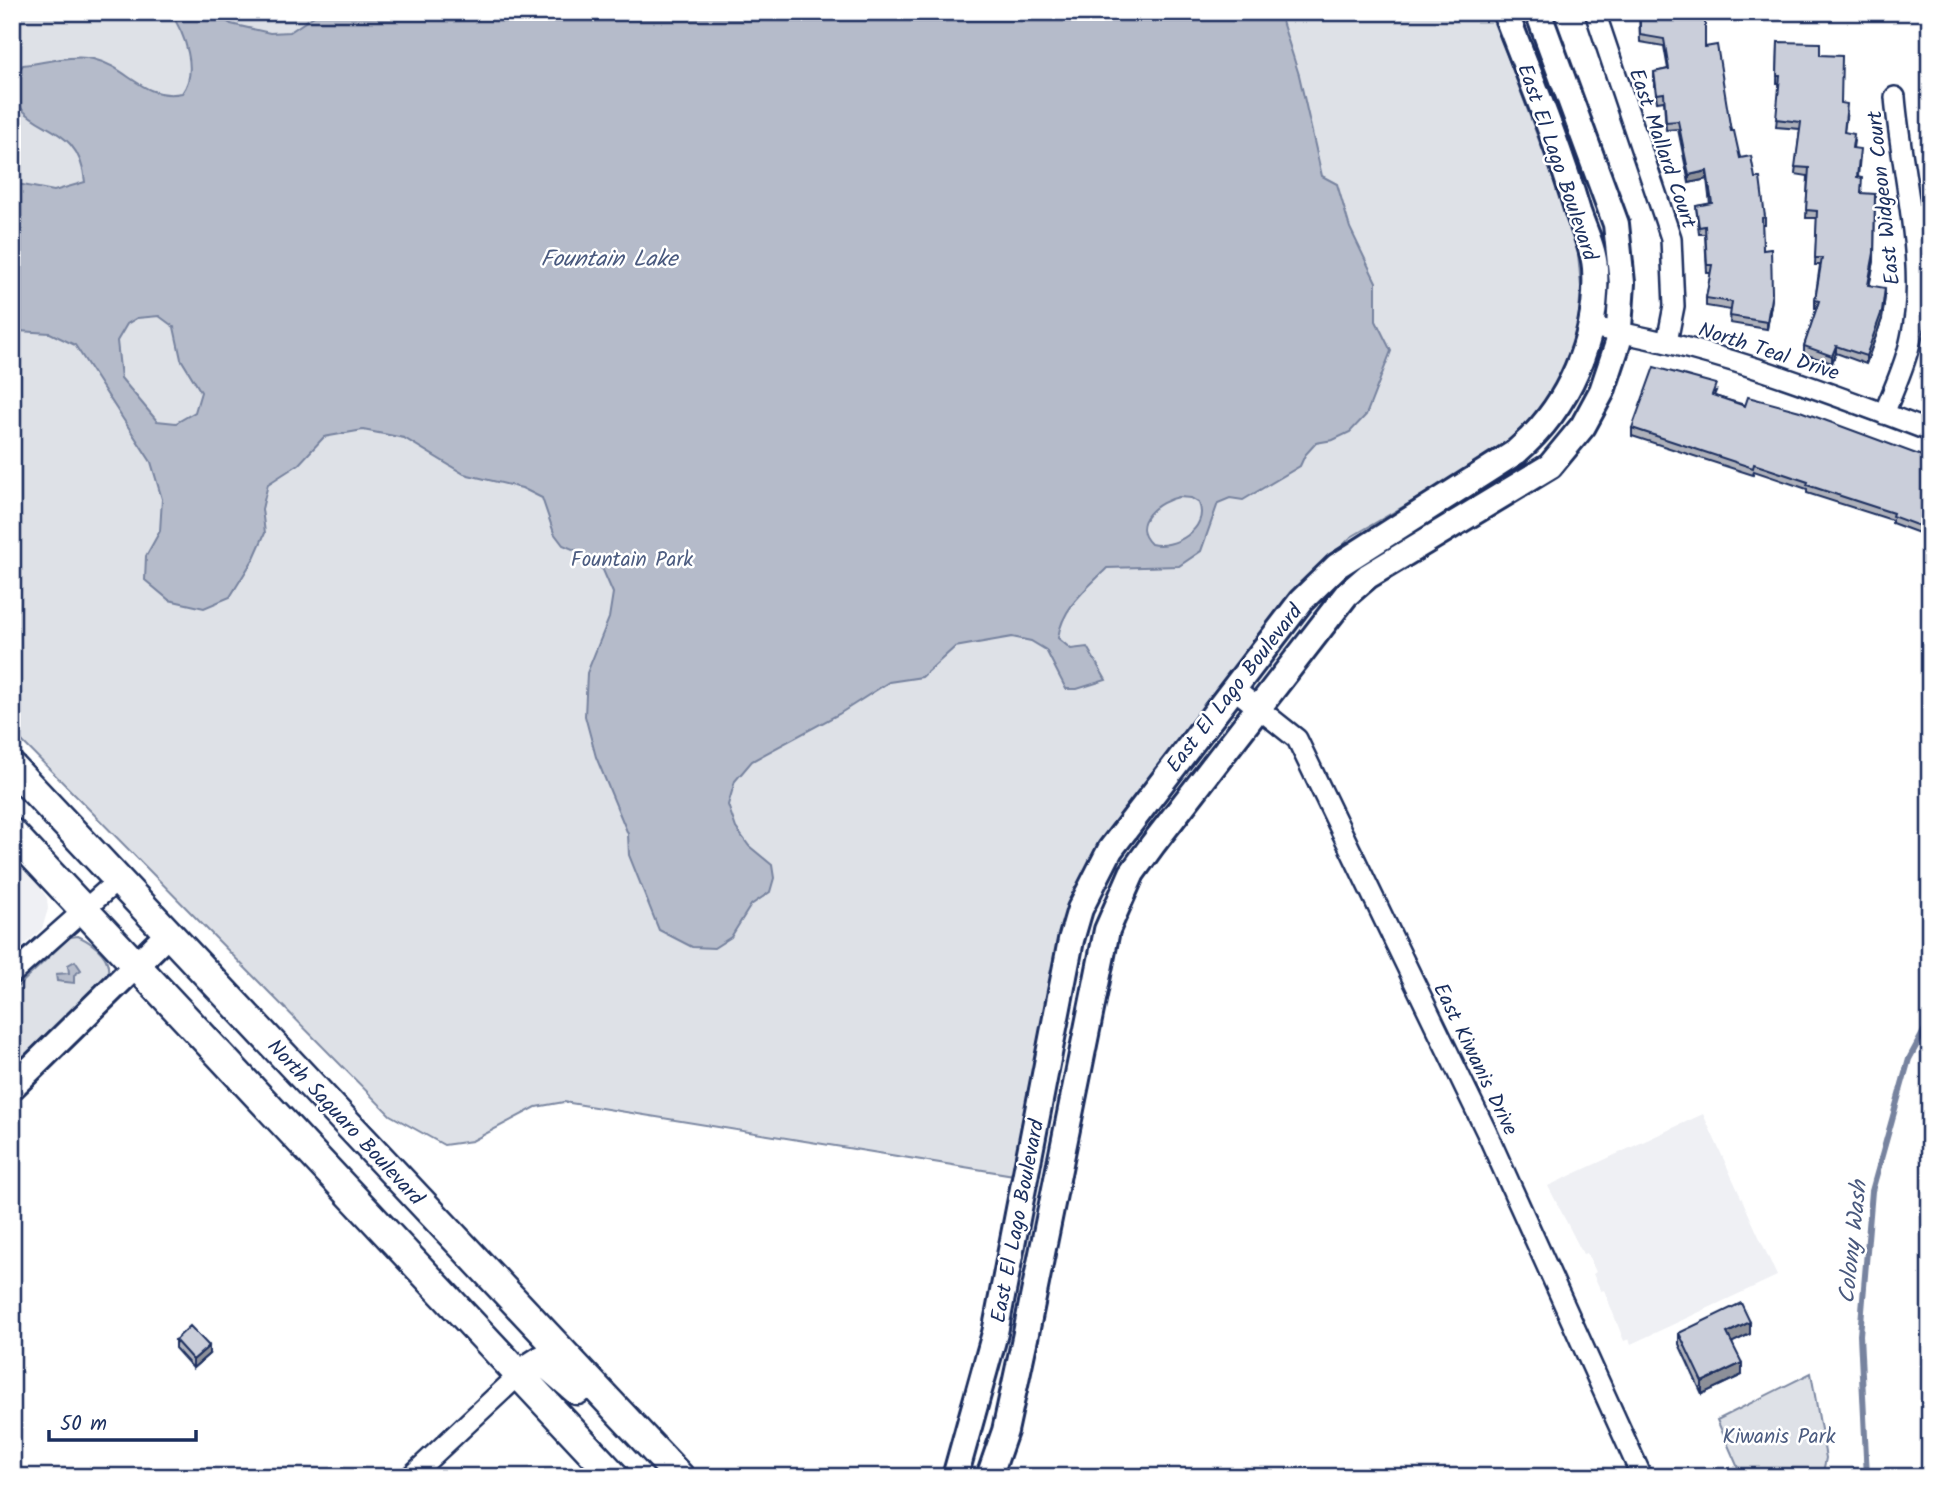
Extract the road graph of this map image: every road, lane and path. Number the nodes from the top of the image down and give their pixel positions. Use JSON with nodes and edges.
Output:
{"nodes":[{"id":1,"x":1506,"y":12,"type":"edge"},
{"id":2,"x":1538,"y":12,"type":"edge"},
{"id":3,"x":1595,"y":12,"type":"edge"},
{"id":4,"x":1895,"y":97,"type":"dead end"},
{"id":5,"x":1590,"y":327,"type":"junction"},
{"id":6,"x":1619,"y":331,"type":"junction"},
{"id":7,"x":1667,"y":342,"type":"junction"},
{"id":8,"x":1884,"y":414,"type":"junction"},
{"id":9,"x":1930,"y":431,"type":"edge"},
{"id":10,"x":1516,"y":452,"type":"junction"},
{"id":11,"x":1531,"y":479,"type":"junction"},
{"id":12,"x":1233,"y":688,"type":"junction"},
{"id":13,"x":1257,"y":707,"type":"junction"},
{"id":14,"x":12,"y":767,"type":"edge"},
{"id":15,"x":12,"y":834,"type":"edge"},
{"id":16,"x":118,"y":879,"type":"junction"},
{"id":17,"x":85,"y":910,"type":"junction"},
{"id":18,"x":169,"y":933,"type":"junction"},
{"id":19,"x":137,"y":963,"type":"junction"},
{"id":20,"x":12,"y":974,"type":"edge"},
{"id":21,"x":12,"y":1087,"type":"edge"},
{"id":22,"x":1031,"y":1148,"type":"junction"},
{"id":23,"x":1061,"y":1151,"type":"junction"},
{"id":24,"x":520,"y":1374,"type":"junction"},
{"id":25,"x":620,"y":1414,"type":"junction"},
{"id":26,"x":411,"y":1477,"type":"edge"},
{"id":27,"x":615,"y":1477,"type":"edge"},
{"id":28,"x":681,"y":1477,"type":"edge"},
{"id":29,"x":955,"y":1477,"type":"edge"},
{"id":30,"x":989,"y":1477,"type":"edge"},
{"id":31,"x":1642,"y":1477,"type":"edge"}],
"edges":[{"from":1,"to":5,"type":"street","name":"East El Lago Boulevard"},
{"from":2,"to":6,"type":"street","name":"East El Lago Boulevard"},
{"from":3,"to":7,"type":"street","name":"East Mallard Court"},
{"from":4,"to":8,"type":"street","name":"East Widgeon Court"},
{"from":5,"to":6,"type":"street","name":"North Teal Drive"},
{"from":5,"to":10,"type":"street","name":"East El Lago Boulevard"},
{"from":6,"to":7,"type":"street","name":"North Teal Drive"},
{"from":6,"to":11,"type":"street","name":"East El Lago Boulevard"},
{"from":7,"to":8,"type":"street","name":"North Teal Drive"},
{"from":8,"to":9,"type":"street","name":"North Teal Drive"},
{"from":10,"to":11,"type":"street"},
{"from":10,"to":12,"type":"street","name":"East El Lago Boulevard"},
{"from":11,"to":13,"type":"street","name":"East El Lago Boulevard"},
{"from":12,"to":13,"type":"street","name":"East Kiwanis Drive"},
{"from":12,"to":22,"type":"street","name":"East El Lago Boulevard"},
{"from":13,"to":23,"type":"street","name":"East El Lago Boulevard"},
{"from":13,"to":31,"type":"street","name":"East Kiwanis Drive"},
{"from":14,"to":16,"type":"main road","name":"North Saguaro Boulevard"},
{"from":15,"to":17,"type":"main road"},
{"from":16,"to":17,"type":"street"},
{"from":16,"to":18,"type":"main road","name":"North Saguaro Boulevard"},
{"from":17,"to":19,"type":"main road"},
{"from":17,"to":20,"type":"street"},
{"from":18,"to":19,"type":"street"},
{"from":18,"to":25,"type":"main road","name":"North Saguaro Boulevard"},
{"from":19,"to":21,"type":"street"},
{"from":19,"to":24,"type":"main road"},
{"from":22,"to":23,"type":"street"},
{"from":22,"to":29,"type":"street","name":"East El Lago Boulevard"},
{"from":23,"to":30,"type":"street","name":"East El Lago Boulevard"},
{"from":24,"to":25,"type":"main road"},
{"from":24,"to":26,"type":"street"},
{"from":24,"to":27,"type":"main road"},
{"from":25,"to":28,"type":"main road","name":"North Saguaro Boulevard"}]}
